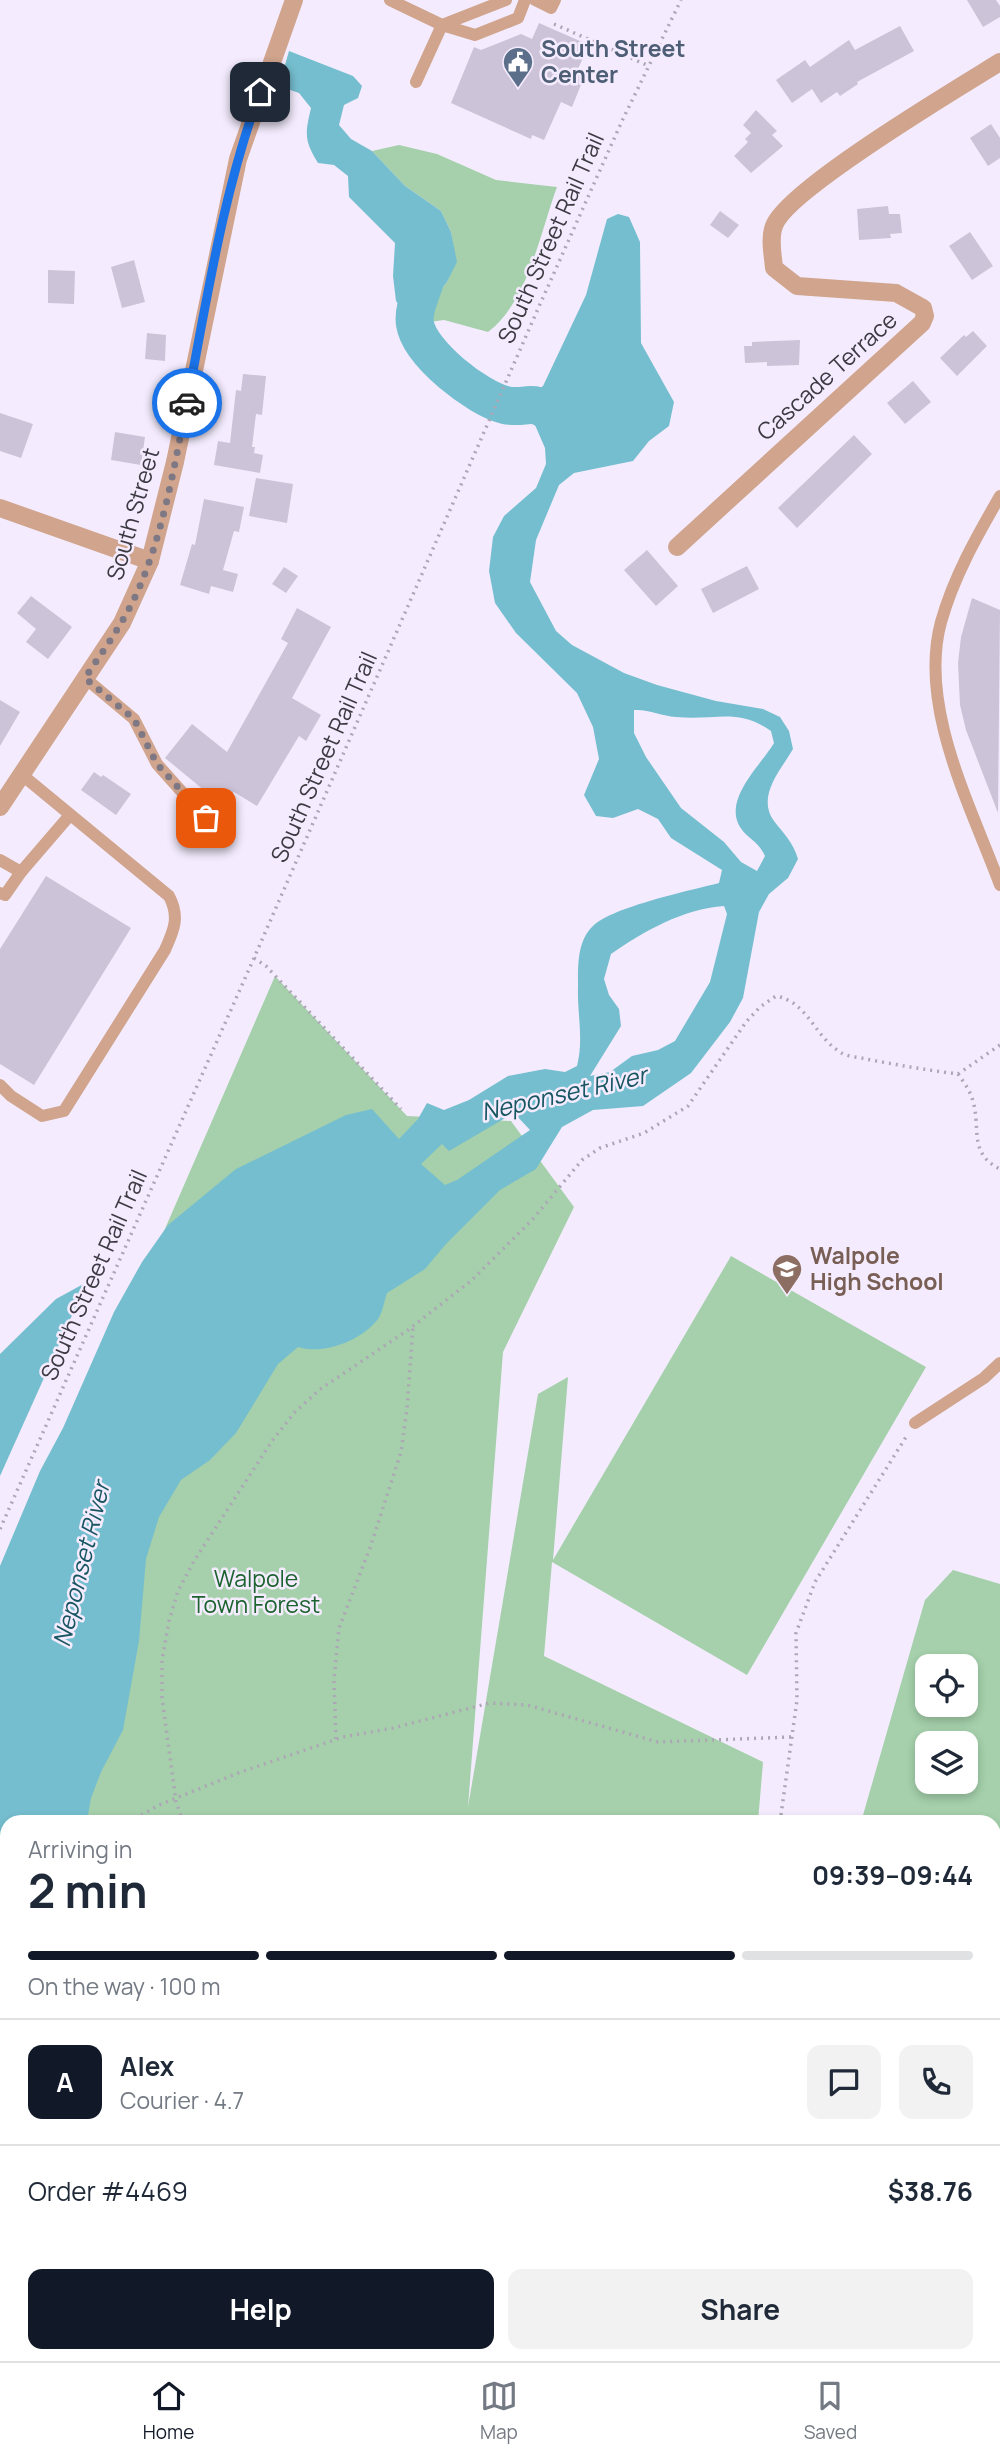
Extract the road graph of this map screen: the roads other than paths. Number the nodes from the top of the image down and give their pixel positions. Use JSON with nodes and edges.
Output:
{"nodes":[{"id":1,"x":294,"y":0,"type":"edge"},
{"id":2,"x":390,"y":0,"type":"edge"},
{"id":3,"x":506,"y":0,"type":"edge"},
{"id":4,"x":526,"y":0,"type":"edge"},
{"id":5,"x":535,"y":0,"type":"edge"},
{"id":6,"x":553,"y":4,"type":"edge"},
{"id":7,"x":442,"y":25,"type":"junction"},
{"id":8,"x":1000,"y":62,"type":"edge"},
{"id":9,"x":416,"y":82,"type":"dead end"},
{"id":10,"x":1000,"y":496,"type":"edge"},
{"id":11,"x":0,"y":508,"type":"edge"},
{"id":12,"x":677,"y":547,"type":"dead end"},
{"id":13,"x":150,"y":561,"type":"junction"},
{"id":14,"x":85,"y":678,"type":"junction"},
{"id":15,"x":21,"y":774,"type":"junction"},
{"id":16,"x":0,"y":807,"type":"edge"},
{"id":17,"x":70,"y":815,"type":"junction"},
{"id":18,"x":222,"y":837,"type":"dead end"},
{"id":19,"x":0,"y":860,"type":"edge"},
{"id":20,"x":21,"y":872,"type":"junction"},
{"id":21,"x":1000,"y":885,"type":"edge"},
{"id":22,"x":2,"y":897,"type":"edge"},
{"id":23,"x":0,"y":1086,"type":"edge"},
{"id":24,"x":1000,"y":1363,"type":"edge"},
{"id":25,"x":915,"y":1423,"type":"road end"}],
"edges":[{"from":1,"to":13,"type":"street","name":"South Street"},
{"from":2,"to":7,"type":"lane"},
{"from":3,"to":7,"type":"lane"},
{"from":4,"to":7,"type":"lane"},
{"from":5,"to":6,"type":"lane"},
{"from":7,"to":9,"type":"lane"},
{"from":8,"to":12,"type":"street","name":"Cascade Terrace"},
{"from":10,"to":21,"type":"lane"},
{"from":11,"to":13,"type":"street"},
{"from":13,"to":14,"type":"street","name":"South Street"},
{"from":14,"to":15,"type":"street","name":"South Street"},
{"from":14,"to":18,"type":"lane"},
{"from":15,"to":16,"type":"street","name":"South Street"},
{"from":15,"to":17,"type":"lane"},
{"from":17,"to":20,"type":"lane"},
{"from":17,"to":23,"type":"lane"},
{"from":19,"to":20,"type":"lane"},
{"from":20,"to":22,"type":"lane"},
{"from":24,"to":25,"type":"lane"}]}
